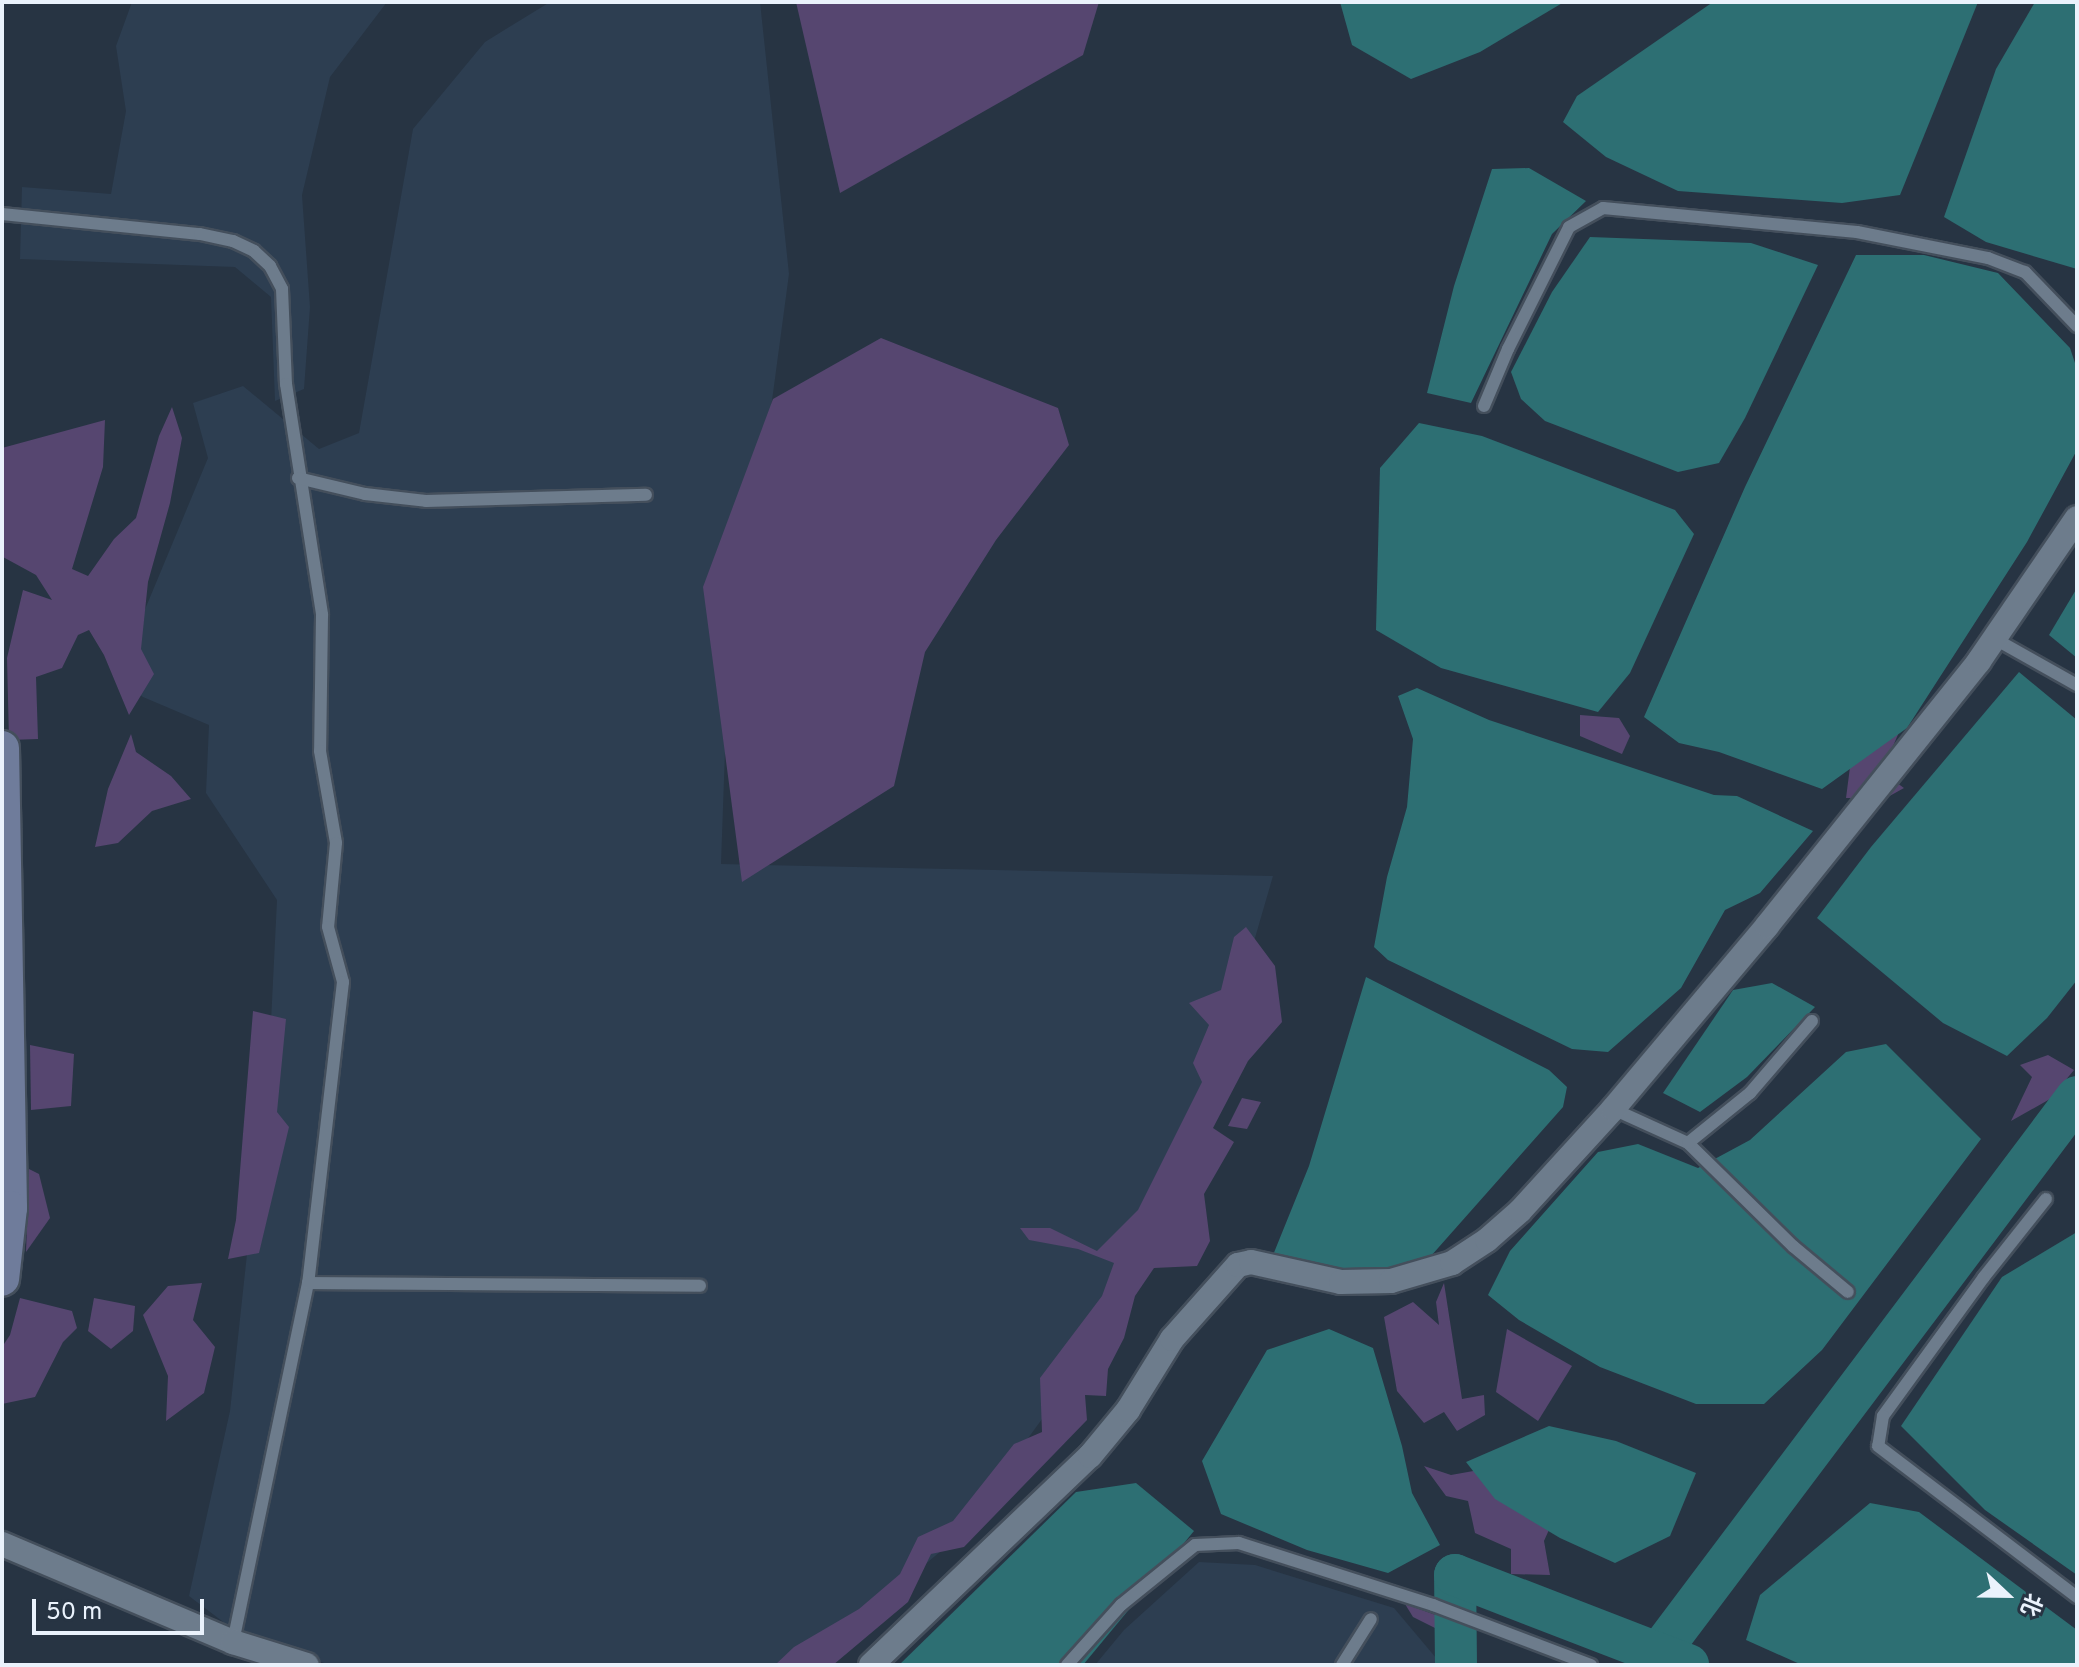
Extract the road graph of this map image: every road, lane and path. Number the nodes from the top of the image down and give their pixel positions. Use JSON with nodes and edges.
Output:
{"nodes":[{"id":1,"x":2,"y":214,"type":"edge"},
{"id":2,"x":2077,"y":326,"type":"edge"},
{"id":3,"x":1484,"y":406,"type":"dead end"},
{"id":4,"x":298,"y":478,"type":"junction"},
{"id":5,"x":646,"y":495,"type":"dead end"},
{"id":6,"x":2077,"y":518,"type":"edge"},
{"id":7,"x":1995,"y":639,"type":"junction"},
{"id":8,"x":2077,"y":685,"type":"edge"},
{"id":9,"x":2,"y":748,"type":"edge"},
{"id":10,"x":1812,"y":1021,"type":"dead end"},
{"id":11,"x":1613,"y":1109,"type":"junction"},
{"id":12,"x":1688,"y":1143,"type":"junction"},
{"id":13,"x":2046,"y":1199,"type":"dead end"},
{"id":14,"x":2,"y":1279,"type":"edge"},
{"id":15,"x":308,"y":1283,"type":"junction"},
{"id":16,"x":700,"y":1286,"type":"dead end"},
{"id":17,"x":1848,"y":1292,"type":"dead end"},
{"id":18,"x":2,"y":1544,"type":"edge"},
{"id":19,"x":2077,"y":1597,"type":"edge"},
{"id":20,"x":1371,"y":1619,"type":"dead end"},
{"id":21,"x":233,"y":1642,"type":"junction"},
{"id":22,"x":307,"y":1665,"type":"edge"},
{"id":23,"x":871,"y":1665,"type":"edge"},
{"id":24,"x":1067,"y":1665,"type":"edge"},
{"id":25,"x":1342,"y":1665,"type":"edge"},
{"id":26,"x":1591,"y":1665,"type":"edge"}],
"edges":[{"from":1,"to":4,"type":"lane"},
{"from":2,"to":3,"type":"lane"},
{"from":4,"to":5,"type":"lane"},
{"from":4,"to":15,"type":"lane"},
{"from":6,"to":7,"type":"street"},
{"from":7,"to":8,"type":"lane"},
{"from":7,"to":11,"type":"street"},
{"from":9,"to":14,"type":"main road"},
{"from":10,"to":12,"type":"lane"},
{"from":11,"to":12,"type":"lane"},
{"from":11,"to":23,"type":"street"},
{"from":12,"to":17,"type":"lane"},
{"from":13,"to":19,"type":"lane"},
{"from":15,"to":16,"type":"lane"},
{"from":15,"to":21,"type":"lane"},
{"from":18,"to":21,"type":"street"},
{"from":20,"to":25,"type":"lane"},
{"from":21,"to":22,"type":"street"},
{"from":24,"to":26,"type":"lane"}]}
